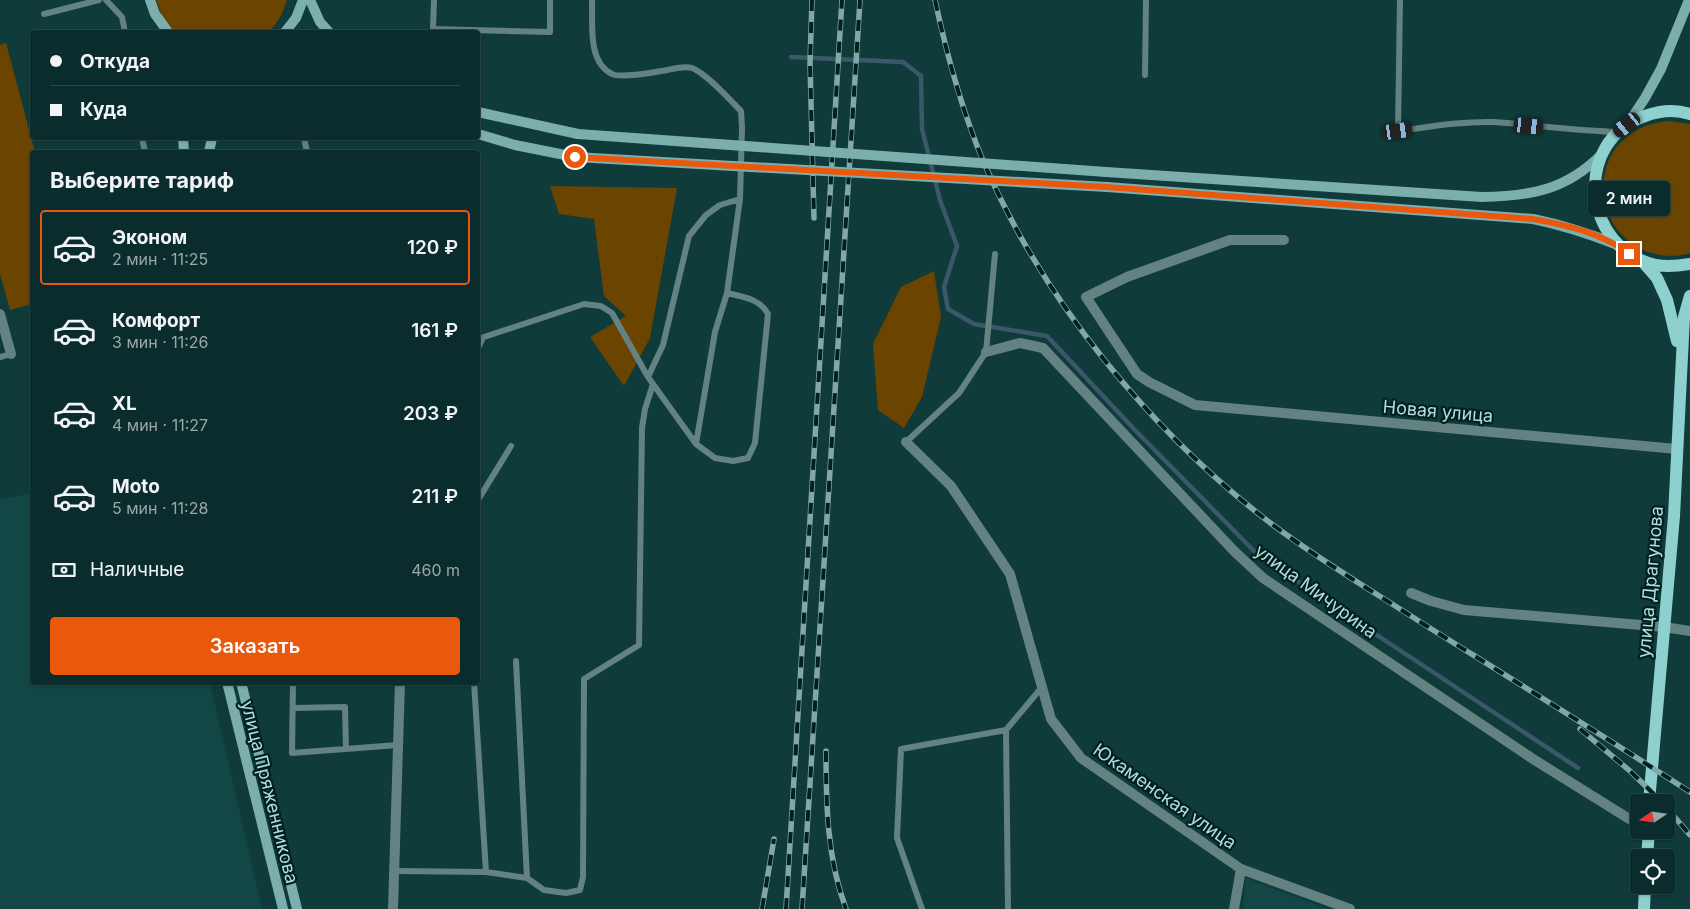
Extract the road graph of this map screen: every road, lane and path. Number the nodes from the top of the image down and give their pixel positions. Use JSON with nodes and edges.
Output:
{"nodes":[{"id":1,"x":99,"y":0,"type":"edge"},
{"id":2,"x":106,"y":0,"type":"edge"},
{"id":3,"x":150,"y":0,"type":"edge"},
{"id":4,"x":303,"y":0,"type":"edge"},
{"id":5,"x":310,"y":0,"type":"edge"},
{"id":6,"x":434,"y":0,"type":"edge"},
{"id":7,"x":550,"y":0,"type":"edge"},
{"id":8,"x":592,"y":0,"type":"edge"},
{"id":9,"x":1146,"y":0,"type":"edge"},
{"id":10,"x":1400,"y":0,"type":"edge"},
{"id":11,"x":1690,"y":0,"type":"edge"},
{"id":12,"x":44,"y":14,"type":"dead end"},
{"id":13,"x":125,"y":30,"type":"edge"},
{"id":14,"x":166,"y":30,"type":"edge"},
{"id":15,"x":287,"y":30,"type":"edge"},
{"id":16,"x":327,"y":30,"type":"edge"},
{"id":17,"x":472,"y":30,"type":"edge"},
{"id":18,"x":480,"y":30,"type":"edge"},
{"id":19,"x":1145,"y":75,"type":"dead end"},
{"id":20,"x":480,"y":112,"type":"edge"},
{"id":21,"x":1690,"y":114,"type":"edge"},
{"id":22,"x":1623,"y":129,"type":"junction"},
{"id":23,"x":480,"y":135,"type":"edge"},
{"id":24,"x":1602,"y":154,"type":"junction"},
{"id":25,"x":740,"y":199,"type":"junction"},
{"id":26,"x":1284,"y":240,"type":"dead end"},
{"id":27,"x":1618,"y":245,"type":"junction"},
{"id":28,"x":995,"y":254,"type":"dead end"},
{"id":29,"x":1641,"y":260,"type":"junction"},
{"id":30,"x":1690,"y":264,"type":"edge"},
{"id":31,"x":727,"y":293,"type":"junction"},
{"id":32,"x":1690,"y":296,"type":"edge"},
{"id":33,"x":0,"y":314,"type":"edge"},
{"id":34,"x":480,"y":339,"type":"edge"},
{"id":35,"x":986,"y":352,"type":"junction"},
{"id":36,"x":11,"y":354,"type":"joint"},
{"id":37,"x":0,"y":357,"type":"edge"},
{"id":38,"x":1681,"y":363,"type":"junction"},
{"id":39,"x":648,"y":377,"type":"junction"},
{"id":40,"x":654,"y":384,"type":"junction"},
{"id":41,"x":906,"y":442,"type":"joint"},
{"id":42,"x":696,"y":444,"type":"junction"},
{"id":43,"x":511,"y":446,"type":"dead end"},
{"id":44,"x":1677,"y":449,"type":"junction"},
{"id":45,"x":480,"y":491,"type":"edge"},
{"id":46,"x":1410,"y":593,"type":"dead end"},
{"id":47,"x":1664,"y":627,"type":"junction"},
{"id":48,"x":1690,"y":631,"type":"edge"},
{"id":49,"x":516,"y":661,"type":"dead end"},
{"id":50,"x":228,"y":685,"type":"edge"},
{"id":51,"x":242,"y":685,"type":"edge"},
{"id":52,"x":293,"y":685,"type":"edge"},
{"id":53,"x":400,"y":685,"type":"edge"},
{"id":54,"x":474,"y":685,"type":"edge"},
{"id":55,"x":1042,"y":687,"type":"junction"},
{"id":56,"x":293,"y":708,"type":"junction"},
{"id":57,"x":1006,"y":730,"type":"junction"},
{"id":58,"x":398,"y":745,"type":"junction"},
{"id":59,"x":346,"y":749,"type":"junction"},
{"id":60,"x":1650,"y":794,"type":"edge"},
{"id":61,"x":1630,"y":819,"type":"edge"},
{"id":62,"x":1241,"y":869,"type":"junction"},
{"id":63,"x":395,"y":870,"type":"junction"},
{"id":64,"x":486,"y":872,"type":"junction"},
{"id":65,"x":527,"y":878,"type":"junction"},
{"id":66,"x":1645,"y":894,"type":"edge"},
{"id":67,"x":283,"y":909,"type":"edge"},
{"id":68,"x":297,"y":909,"type":"edge"},
{"id":69,"x":393,"y":909,"type":"edge"},
{"id":70,"x":922,"y":909,"type":"edge"},
{"id":71,"x":1008,"y":909,"type":"edge"},
{"id":72,"x":1234,"y":909,"type":"edge"},
{"id":73,"x":1350,"y":909,"type":"edge"},
{"id":74,"x":1644,"y":909,"type":"edge"}],
"edges":[{"from":1,"to":12,"type":"lane"},
{"from":2,"to":13,"type":"lane"},
{"from":3,"to":14,"type":"main road"},
{"from":4,"to":15,"type":"main road"},
{"from":5,"to":16,"type":"main road"},
{"from":6,"to":17,"type":"lane"},
{"from":7,"to":18,"type":"lane"},
{"from":8,"to":25,"type":"lane"},
{"from":9,"to":19,"type":"lane"},
{"from":10,"to":22,"type":"lane"},
{"from":11,"to":22,"type":"main road"},
{"from":20,"to":24,"type":"main road","bridge":true},
{"from":21,"to":22,"type":"main road"},
{"from":22,"to":24,"type":"main road"},
{"from":23,"to":27,"type":"main road","bridge":true},
{"from":24,"to":27,"type":"main road"},
{"from":25,"to":31,"type":"lane"},
{"from":25,"to":39,"type":"lane"},
{"from":26,"to":44,"type":"street","name":"Новая улица"},
{"from":27,"to":29,"type":"main road"},
{"from":28,"to":35,"type":"lane"},
{"from":29,"to":30,"type":"main road"},
{"from":29,"to":38,"type":"main road","name":"улица Драгунова"},
{"from":31,"to":42,"type":"lane"},
{"from":31,"to":42,"type":"lane"},
{"from":32,"to":38,"type":"main road","name":"улица Драгунова"},
{"from":33,"to":36,"type":"street"},
{"from":34,"to":39,"type":"lane"},
{"from":35,"to":41,"type":"lane"},
{"from":35,"to":61,"type":"street","name":"улица Мичурина"},
{"from":36,"to":37,"type":"lane"},
{"from":38,"to":44,"type":"main road","name":"улица Драгунова"},
{"from":39,"to":40,"type":"lane"},
{"from":40,"to":42,"type":"lane"},
{"from":40,"to":65,"type":"lane"},
{"from":41,"to":55,"type":"street","name":"Юкаменская улица"},
{"from":43,"to":45,"type":"lane"},
{"from":44,"to":47,"type":"main road","name":"улица Драгунова"},
{"from":46,"to":47,"type":"street"},
{"from":47,"to":48,"type":"street"},
{"from":47,"to":60,"type":"main road","name":"улица Драгунова"},
{"from":49,"to":65,"type":"lane"},
{"from":50,"to":67,"type":"main road","name":"улица Пряженникова"},
{"from":51,"to":68,"type":"main road","name":"улица Пряженникова"},
{"from":52,"to":56,"type":"lane"},
{"from":53,"to":58,"type":"street"},
{"from":54,"to":64,"type":"lane"},
{"from":55,"to":57,"type":"lane"},
{"from":55,"to":62,"type":"street","name":"Юкаменская улица"},
{"from":56,"to":59,"type":"lane"},
{"from":56,"to":59,"type":"lane"},
{"from":57,"to":70,"type":"lane"},
{"from":57,"to":71,"type":"lane"},
{"from":58,"to":59,"type":"lane"},
{"from":58,"to":63,"type":"street"},
{"from":62,"to":72,"type":"street"},
{"from":62,"to":73,"type":"street","name":"Юкаменская улица"},
{"from":63,"to":64,"type":"lane"},
{"from":63,"to":69,"type":"street"},
{"from":64,"to":65,"type":"lane"},
{"from":66,"to":74,"type":"main road"}]}
